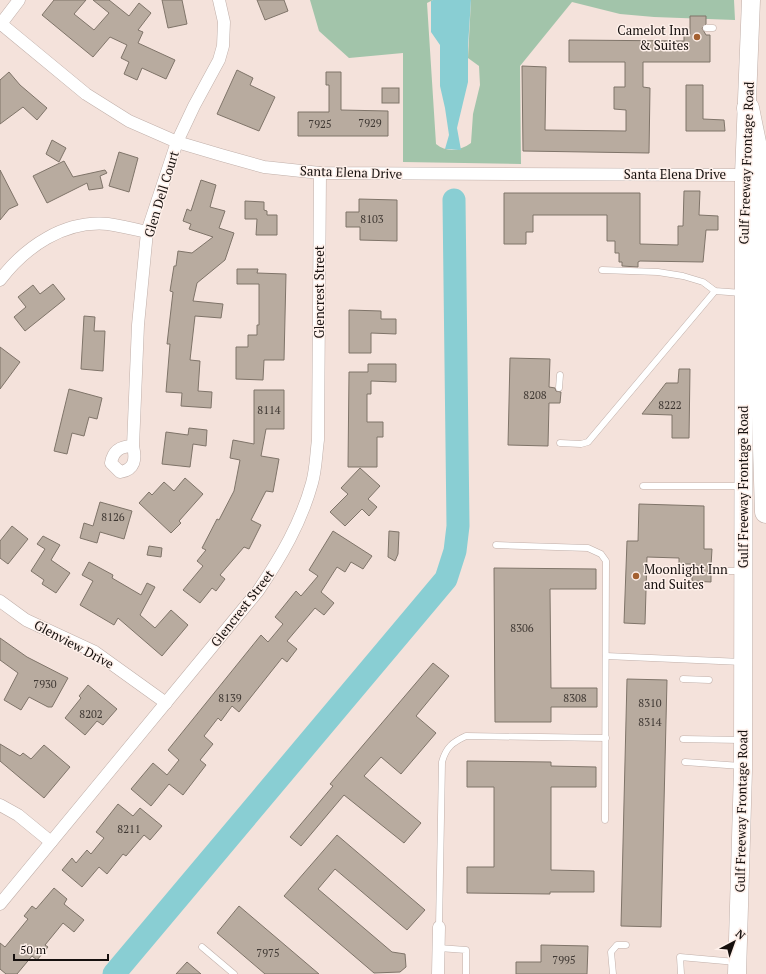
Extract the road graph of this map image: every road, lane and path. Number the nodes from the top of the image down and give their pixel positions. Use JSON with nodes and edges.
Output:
{"nodes":[{"id":1,"x":19,"y":0,"type":"edge"},
{"id":2,"x":219,"y":0,"type":"edge"},
{"id":3,"x":751,"y":0,"type":"edge"},
{"id":4,"x":0,"y":24,"type":"edge"},
{"id":5,"x":706,"y":28,"type":"dead end"},
{"id":6,"x":712,"y":28,"type":"dead end"},
{"id":7,"x":748,"y":108,"type":"junction"},
{"id":8,"x":177,"y":142,"type":"junction"},
{"id":9,"x":320,"y":173,"type":"junction"},
{"id":10,"x":744,"y":175,"type":"junction"},
{"id":11,"x":147,"y":232,"type":"junction"},
{"id":12,"x":602,"y":270,"type":"dead end"},
{"id":13,"x":0,"y":280,"type":"edge"},
{"id":14,"x":715,"y":291,"type":"junction"},
{"id":15,"x":743,"y":293,"type":"junction"},
{"id":16,"x":560,"y":375,"type":"dead end"},
{"id":17,"x":559,"y":388,"type":"dead end"},
{"id":18,"x":560,"y":443,"type":"dead end"},
{"id":19,"x":133,"y":446,"type":"dead end"},
{"id":20,"x":643,"y":486,"type":"dead end"},
{"id":21,"x":743,"y":486,"type":"junction"},
{"id":22,"x":766,"y":512,"type":"edge"},
{"id":23,"x":496,"y":545,"type":"dead end"},
{"id":24,"x":711,"y":571,"type":"dead end"},
{"id":25,"x":742,"y":571,"type":"junction"},
{"id":26,"x":0,"y":601,"type":"edge"},
{"id":27,"x":606,"y":656,"type":"junction"},
{"id":28,"x":742,"y":662,"type":"junction"},
{"id":29,"x":683,"y":680,"type":"dead end"},
{"id":30,"x":709,"y":680,"type":"dead end"},
{"id":31,"x":166,"y":703,"type":"junction"},
{"id":32,"x":606,"y":738,"type":"junction"},
{"id":33,"x":683,"y":739,"type":"dead end"},
{"id":34,"x":742,"y":740,"type":"junction"},
{"id":35,"x":685,"y":762,"type":"dead end"},
{"id":36,"x":742,"y":766,"type":"junction"},
{"id":37,"x":0,"y":805,"type":"edge"},
{"id":38,"x":605,"y":820,"type":"dead end"},
{"id":39,"x":51,"y":842,"type":"junction"},
{"id":40,"x":0,"y":904,"type":"edge"},
{"id":41,"x":439,"y":927,"type":"joint"},
{"id":42,"x":626,"y":945,"type":"dead end"},
{"id":43,"x":202,"y":947,"type":"dead end"},
{"id":44,"x":439,"y":948,"type":"junction"},
{"id":45,"x":738,"y":968,"type":"edge"},
{"id":46,"x":234,"y":974,"type":"edge"},
{"id":47,"x":438,"y":974,"type":"edge"},
{"id":48,"x":466,"y":974,"type":"edge"},
{"id":49,"x":613,"y":974,"type":"edge"},
{"id":50,"x":681,"y":974,"type":"edge"}],
"edges":[{"from":1,"to":4,"type":"street"},
{"from":2,"to":8,"type":"street","name":"Glen Dell Court"},
{"from":3,"to":7,"type":"main road","name":"Gulf Freeway Frontage Road"},
{"from":4,"to":8,"type":"street","name":"Santa Elena Drive"},
{"from":5,"to":6,"type":"lane"},
{"from":7,"to":10,"type":"main road","name":"Gulf Freeway Frontage Road"},
{"from":7,"to":22,"type":"highway"},
{"from":8,"to":9,"type":"street","name":"Santa Elena Drive"},
{"from":8,"to":11,"type":"street","name":"Glen Dell Court"},
{"from":9,"to":10,"type":"street","name":"Santa Elena Drive"},
{"from":9,"to":31,"type":"street","name":"Glencrest Street"},
{"from":10,"to":15,"type":"main road","name":"Gulf Freeway Frontage Road"},
{"from":11,"to":13,"type":"street"},
{"from":11,"to":19,"type":"street","name":"Glen Dell Court"},
{"from":12,"to":14,"type":"lane"},
{"from":14,"to":15,"type":"lane"},
{"from":14,"to":18,"type":"lane"},
{"from":15,"to":21,"type":"main road","name":"Gulf Freeway Frontage Road"},
{"from":16,"to":17,"type":"lane"},
{"from":20,"to":21,"type":"lane"},
{"from":21,"to":25,"type":"main road","name":"Gulf Freeway Frontage Road"},
{"from":23,"to":27,"type":"lane"},
{"from":24,"to":25,"type":"lane"},
{"from":25,"to":28,"type":"main road","name":"Gulf Freeway Frontage Road"},
{"from":26,"to":31,"type":"street","name":"Glenview Drive"},
{"from":27,"to":28,"type":"lane"},
{"from":27,"to":32,"type":"lane"},
{"from":28,"to":34,"type":"main road","name":"Gulf Freeway Frontage Road"},
{"from":29,"to":30,"type":"lane"},
{"from":31,"to":39,"type":"street","name":"Glencrest Street"},
{"from":32,"to":38,"type":"lane"},
{"from":32,"to":41,"type":"lane"},
{"from":33,"to":34,"type":"lane"},
{"from":34,"to":36,"type":"main road","name":"Gulf Freeway Frontage Road"},
{"from":35,"to":36,"type":"lane"},
{"from":36,"to":45,"type":"main road","name":"Gulf Freeway Frontage Road"},
{"from":37,"to":39,"type":"street"},
{"from":39,"to":40,"type":"street","name":"Glencrest Street"},
{"from":41,"to":44,"type":"street"},
{"from":42,"to":49,"type":"lane"},
{"from":43,"to":46,"type":"lane"},
{"from":44,"to":47,"type":"street"},
{"from":44,"to":48,"type":"lane"},
{"from":45,"to":50,"type":"lane"}]}
